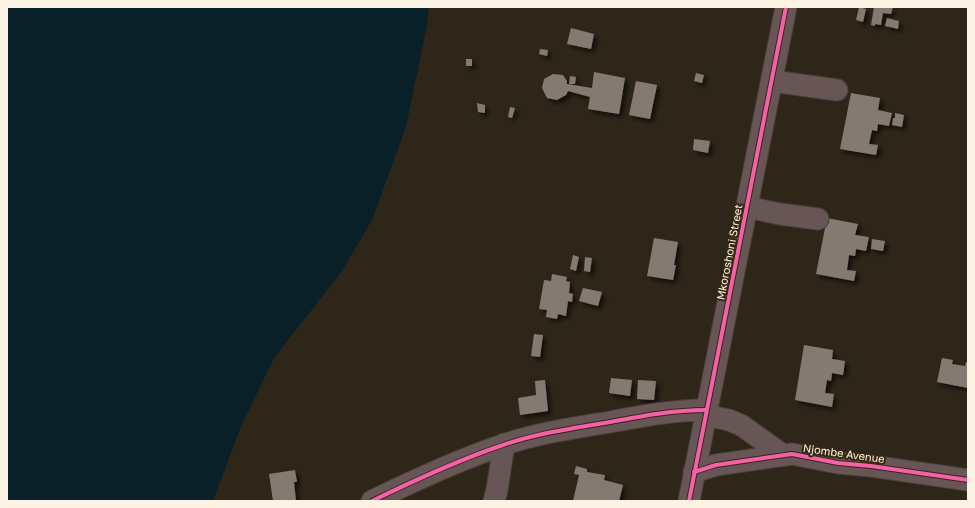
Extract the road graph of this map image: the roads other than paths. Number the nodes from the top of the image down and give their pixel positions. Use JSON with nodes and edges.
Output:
{"nodes":[{"id":1,"x":786,"y":7,"type":"edge"},
{"id":2,"x":772,"y":81,"type":"junction"},
{"id":3,"x":837,"y":90,"type":"dead end"},
{"id":4,"x":747,"y":206,"type":"junction"},
{"id":5,"x":818,"y":219,"type":"dead end"},
{"id":6,"x":706,"y":412,"type":"junction"},
{"id":7,"x":504,"y":444,"type":"junction"},
{"id":8,"x":783,"y":455,"type":"junction"},
{"id":9,"x":694,"y":472,"type":"junction"},
{"id":10,"x":968,"y":480,"type":"edge"},
{"id":11,"x":372,"y":501,"type":"edge"},
{"id":12,"x":494,"y":501,"type":"edge"},
{"id":13,"x":689,"y":501,"type":"edge"}],
"edges":[{"from":1,"to":2,"type":"street","name":"Mkoroshoni Street"},
{"from":2,"to":3,"type":"street"},
{"from":2,"to":4,"type":"street","name":"Mkoroshoni Street"},
{"from":4,"to":5,"type":"street"},
{"from":4,"to":6,"type":"street","name":"Mkoroshoni Street"},
{"from":6,"to":7,"type":"street"},
{"from":6,"to":8,"type":"street"},
{"from":6,"to":9,"type":"street","name":"Mkoroshoni Street"},
{"from":7,"to":11,"type":"street"},
{"from":7,"to":12,"type":"street"},
{"from":8,"to":9,"type":"street","name":"Njombe Avenue"},
{"from":8,"to":10,"type":"street","name":"Njombe Avenue"},
{"from":9,"to":13,"type":"street","name":"Mkoroshoni Street"}]}
